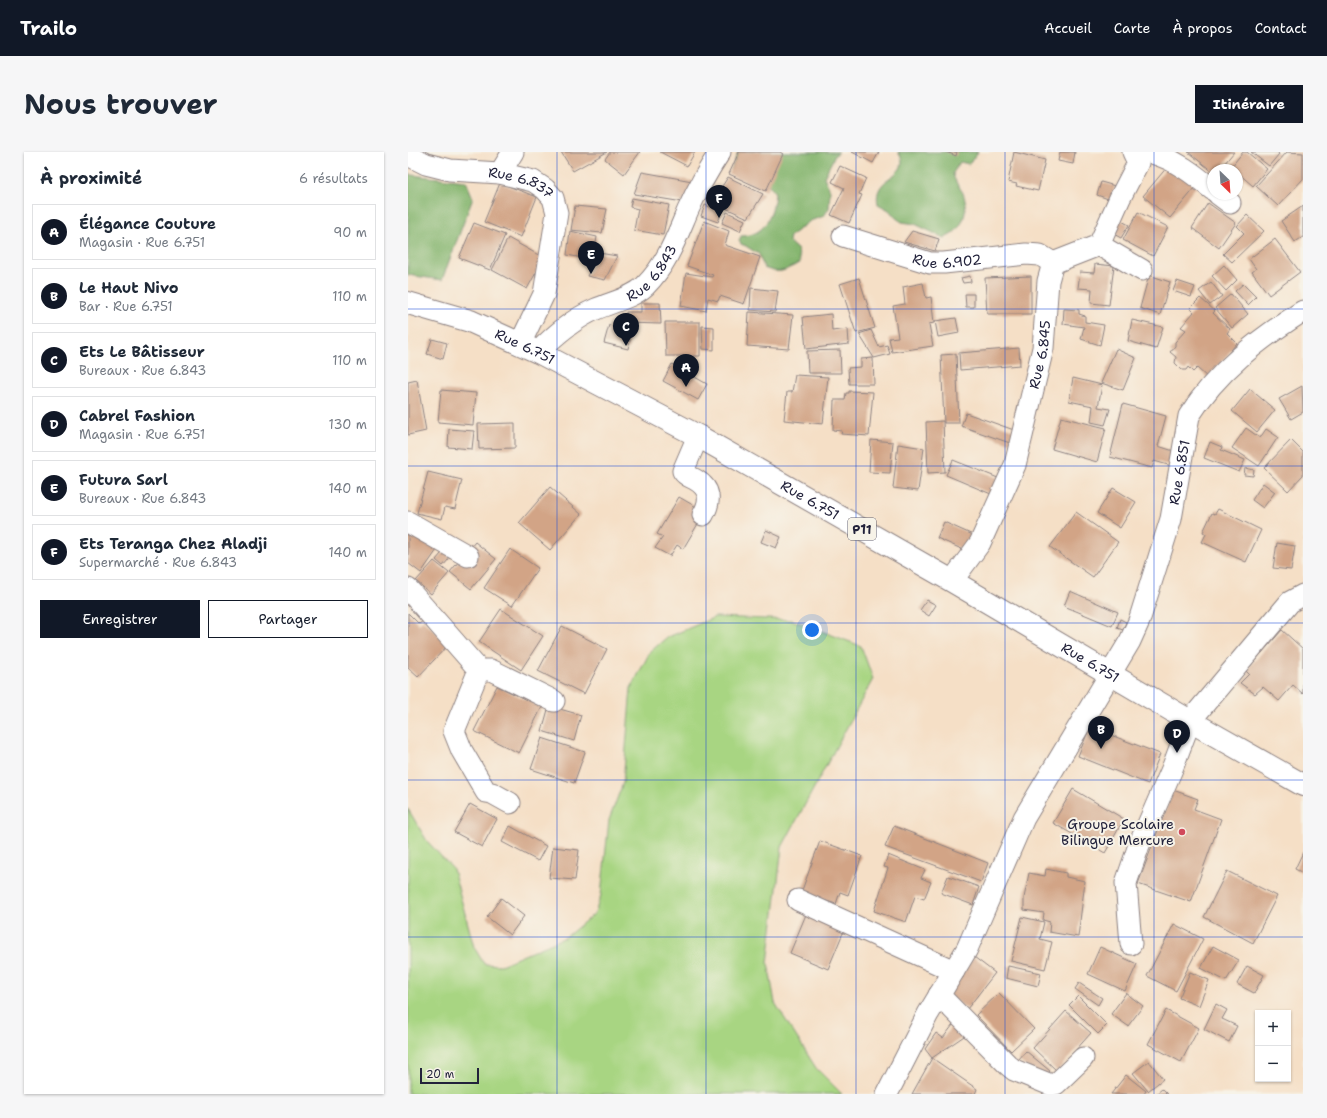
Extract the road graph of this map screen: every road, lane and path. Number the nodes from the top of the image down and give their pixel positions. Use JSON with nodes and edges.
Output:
{"nodes":[{"id":1,"x":513,"y":152,"type":"edge"},
{"id":2,"x":720,"y":152,"type":"edge"},
{"id":3,"x":408,"y":155,"type":"edge"},
{"id":4,"x":1144,"y":155,"type":"edge"},
{"id":5,"x":500,"y":174,"type":"junction"},
{"id":6,"x":1207,"y":185,"type":"edge"},
{"id":7,"x":843,"y":236,"type":"dead end"},
{"id":8,"x":1099,"y":246,"type":"junction"},
{"id":9,"x":1053,"y":263,"type":"junction"},
{"id":10,"x":1142,"y":270,"type":"dead end"},
{"id":11,"x":408,"y":303,"type":"edge"},
{"id":12,"x":1303,"y":311,"type":"edge"},
{"id":13,"x":529,"y":348,"type":"junction"},
{"id":14,"x":698,"y":436,"type":"junction"},
{"id":15,"x":703,"y":515,"type":"dead end"},
{"id":16,"x":408,"y":522,"type":"edge"},
{"id":17,"x":468,"y":556,"type":"dead end"},
{"id":18,"x":952,"y":581,"type":"junction"},
{"id":19,"x":408,"y":589,"type":"edge"},
{"id":20,"x":1303,"y":596,"type":"edge"},
{"id":21,"x":479,"y":670,"type":"junction"},
{"id":22,"x":1111,"y":674,"type":"junction"},
{"id":23,"x":554,"y":701,"type":"dead end"},
{"id":24,"x":1190,"y":721,"type":"junction"},
{"id":25,"x":1303,"y":785,"type":"edge"},
{"id":26,"x":510,"y":803,"type":"dead end"},
{"id":27,"x":798,"y":900,"type":"dead end"},
{"id":28,"x":1130,"y":944,"type":"dead end"},
{"id":29,"x":954,"y":971,"type":"junction"},
{"id":30,"x":939,"y":995,"type":"junction"},
{"id":31,"x":1083,"y":1058,"type":"dead end"},
{"id":32,"x":887,"y":1094,"type":"edge"}],
"edges":[{"from":1,"to":5,"type":"street"},
{"from":2,"to":13,"type":"street","name":"Rue 6.843"},
{"from":3,"to":5,"type":"street","name":"Rue 6.837"},
{"from":4,"to":6,"type":"street"},
{"from":4,"to":8,"type":"street"},
{"from":5,"to":13,"type":"street","name":"Rue 6.837"},
{"from":7,"to":9,"type":"street","name":"Rue 6.902"},
{"from":8,"to":9,"type":"street"},
{"from":8,"to":10,"type":"street"},
{"from":9,"to":18,"type":"street","name":"Rue 6.845"},
{"from":11,"to":13,"type":"main road","name":"Rue 6.751","number":"P11"},
{"from":12,"to":22,"type":"street","name":"Rue 6.851"},
{"from":13,"to":14,"type":"main road","name":"Rue 6.751","number":"P11"},
{"from":14,"to":15,"type":"street"},
{"from":14,"to":18,"type":"main road","name":"Rue 6.751","number":"P11"},
{"from":16,"to":17,"type":"street"},
{"from":18,"to":22,"type":"main road","name":"Rue 6.751","number":"P11"},
{"from":19,"to":21,"type":"street"},
{"from":20,"to":24,"type":"street"},
{"from":21,"to":23,"type":"street"},
{"from":21,"to":26,"type":"street"},
{"from":22,"to":24,"type":"main road","name":"Rue 6.751","number":"P11"},
{"from":22,"to":29,"type":"street","name":"Rue 6.851"},
{"from":24,"to":25,"type":"main road","name":"Rue 6.751","number":"P11"},
{"from":24,"to":28,"type":"street"},
{"from":27,"to":29,"type":"street"},
{"from":29,"to":30,"type":"street","name":"Rue 6.851"},
{"from":30,"to":31,"type":"street"},
{"from":30,"to":32,"type":"street","name":"Rue 6.851"}]}
